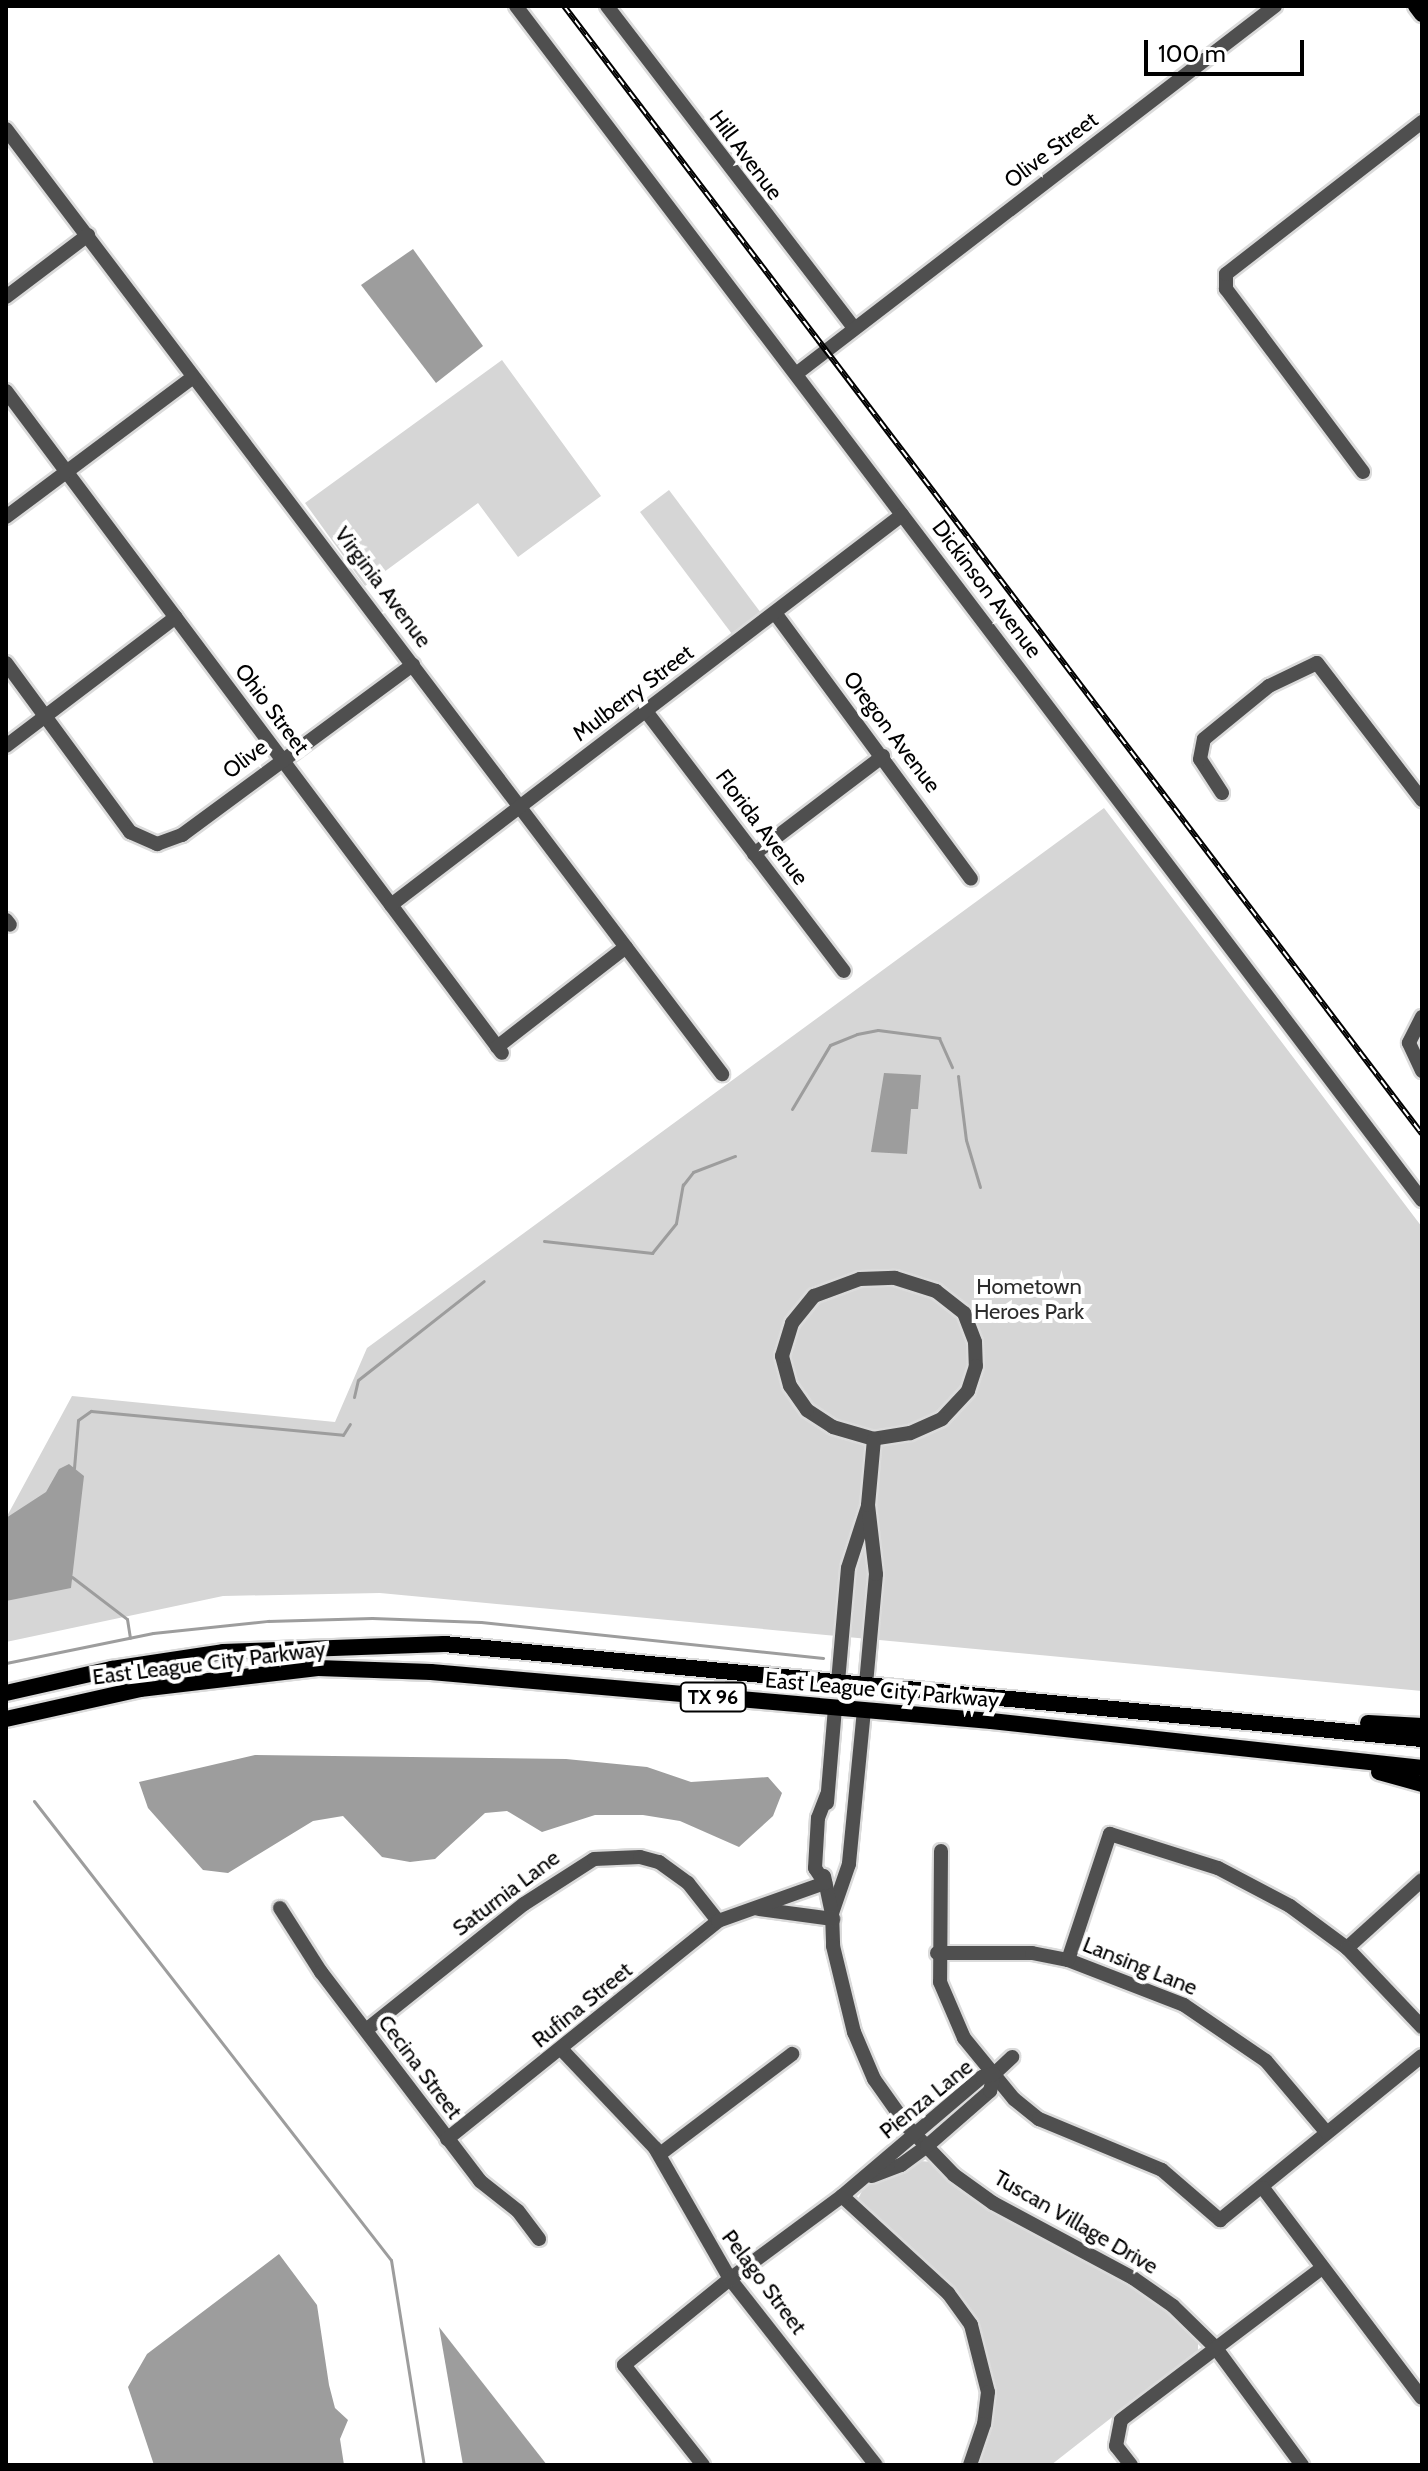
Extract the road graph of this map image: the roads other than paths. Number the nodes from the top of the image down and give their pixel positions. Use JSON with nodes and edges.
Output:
{"nodes":[{"id":1,"x":516,"y":6,"type":"edge"},
{"id":2,"x":607,"y":6,"type":"edge"},
{"id":3,"x":1275,"y":6,"type":"edge"},
{"id":4,"x":1416,"y":6,"type":"edge"},
{"id":5,"x":1422,"y":14,"type":"edge"},
{"id":6,"x":1422,"y":122,"type":"edge"},
{"id":7,"x":6,"y":129,"type":"edge"},
{"id":8,"x":88,"y":235,"type":"junction"},
{"id":9,"x":6,"y":297,"type":"edge"},
{"id":10,"x":853,"y":327,"type":"junction"},
{"id":11,"x":796,"y":374,"type":"junction"},
{"id":12,"x":192,"y":378,"type":"junction"},
{"id":13,"x":6,"y":391,"type":"edge"},
{"id":14,"x":67,"y":472,"type":"junction"},
{"id":15,"x":1363,"y":472,"type":"dead end"},
{"id":16,"x":902,"y":515,"type":"junction"},
{"id":17,"x":6,"y":517,"type":"edge"},
{"id":18,"x":775,"y":613,"type":"junction"},
{"id":19,"x":176,"y":617,"type":"junction"},
{"id":20,"x":6,"y":663,"type":"edge"},
{"id":21,"x":413,"y":665,"type":"junction"},
{"id":22,"x":645,"y":710,"type":"junction"},
{"id":23,"x":46,"y":716,"type":"junction"},
{"id":24,"x":6,"y":746,"type":"edge"},
{"id":25,"x":883,"y":756,"type":"junction"},
{"id":26,"x":282,"y":759,"type":"junction"},
{"id":27,"x":1222,"y":793,"type":"dead end"},
{"id":28,"x":1422,"y":800,"type":"edge"},
{"id":29,"x":519,"y":807,"type":"junction"},
{"id":30,"x":754,"y":854,"type":"junction"},
{"id":31,"x":971,"y":879,"type":"dead end"},
{"id":32,"x":391,"y":905,"type":"junction"},
{"id":33,"x":626,"y":947,"type":"junction"},
{"id":34,"x":844,"y":971,"type":"dead end"},
{"id":35,"x":1418,"y":1021,"type":"edge"},
{"id":36,"x":1422,"y":1071,"type":"edge"},
{"id":37,"x":722,"y":1074,"type":"dead end"},
{"id":38,"x":1422,"y":1200,"type":"edge"},
{"id":39,"x":874,"y":1439,"type":"junction"},
{"id":40,"x":868,"y":1505,"type":"junction"},
{"id":41,"x":846,"y":1603,"type":"junction"},
{"id":42,"x":873,"y":1606,"type":"junction"},
{"id":43,"x":838,"y":1682,"type":"junction"},
{"id":44,"x":866,"y":1684,"type":"junction"},
{"id":45,"x":6,"y":1693,"type":"edge"},
{"id":46,"x":835,"y":1708,"type":"junction"},
{"id":47,"x":864,"y":1710,"type":"junction"},
{"id":48,"x":1149,"y":1713,"type":"junction"},
{"id":49,"x":6,"y":1719,"type":"edge"},
{"id":50,"x":1422,"y":1726,"type":"edge"},
{"id":51,"x":1422,"y":1739,"type":"edge"},
{"id":52,"x":1339,"y":1760,"type":"junction"},
{"id":53,"x":1422,"y":1768,"type":"edge"},
{"id":54,"x":1422,"y":1784,"type":"edge"},
{"id":55,"x":941,"y":1851,"type":"dead end"},
{"id":56,"x":1422,"y":1880,"type":"edge"},
{"id":57,"x":825,"y":1883,"type":"junction"},
{"id":58,"x":280,"y":1908,"type":"dead end"},
{"id":59,"x":746,"y":1908,"type":"junction"},
{"id":60,"x":832,"y":1916,"type":"junction"},
{"id":61,"x":718,"y":1921,"type":"junction"},
{"id":62,"x":1347,"y":1948,"type":"junction"},
{"id":63,"x":937,"y":1953,"type":"junction"},
{"id":64,"x":1068,"y":1960,"type":"junction"},
{"id":65,"x":1422,"y":2027,"type":"edge"},
{"id":66,"x":366,"y":2030,"type":"junction"},
{"id":67,"x":562,"y":2050,"type":"junction"},
{"id":68,"x":792,"y":2054,"type":"dead end"},
{"id":69,"x":1422,"y":2056,"type":"edge"},
{"id":70,"x":1012,"y":2057,"type":"dead end"},
{"id":71,"x":994,"y":2074,"type":"junction"},
{"id":72,"x":1327,"y":2133,"type":"junction"},
{"id":73,"x":916,"y":2134,"type":"junction"},
{"id":74,"x":447,"y":2139,"type":"junction"},
{"id":75,"x":927,"y":2146,"type":"junction"},
{"id":76,"x":660,"y":2154,"type":"junction"},
{"id":77,"x":864,"y":2178,"type":"junction"},
{"id":78,"x":1263,"y":2188,"type":"junction"},
{"id":79,"x":842,"y":2196,"type":"junction"},
{"id":80,"x":539,"y":2239,"type":"dead end"},
{"id":81,"x":1322,"y":2268,"type":"junction"},
{"id":82,"x":730,"y":2279,"type":"junction"},
{"id":83,"x":1215,"y":2347,"type":"junction"},
{"id":84,"x":1422,"y":2398,"type":"edge"},
{"id":85,"x":703,"y":2465,"type":"edge"},
{"id":86,"x":876,"y":2465,"type":"edge"},
{"id":87,"x":970,"y":2465,"type":"edge"},
{"id":88,"x":1131,"y":2465,"type":"edge"},
{"id":89,"x":1302,"y":2465,"type":"edge"}],
"edges":[{"from":1,"to":11,"type":"street","name":"Dickinson Avenue"},
{"from":2,"to":10,"type":"street","name":"Hill Avenue"},
{"from":3,"to":10,"type":"street","name":"Olive Street"},
{"from":4,"to":5,"type":"main road"},
{"from":6,"to":15,"type":"street"},
{"from":7,"to":8,"type":"street","name":"Virginia Avenue"},
{"from":8,"to":9,"type":"street"},
{"from":8,"to":12,"type":"street","name":"Virginia Avenue"},
{"from":10,"to":11,"type":"street","name":"Olive Street"},
{"from":11,"to":16,"type":"street","name":"Dickinson Avenue"},
{"from":12,"to":14,"type":"street"},
{"from":12,"to":21,"type":"street","name":"Virginia Avenue"},
{"from":13,"to":14,"type":"street","name":"Ohio Street"},
{"from":14,"to":17,"type":"street"},
{"from":14,"to":19,"type":"street","name":"Ohio Street"},
{"from":16,"to":18,"type":"street","name":"Mulberry Street"},
{"from":16,"to":38,"type":"street","name":"Dickinson Avenue"},
{"from":18,"to":22,"type":"street","name":"Mulberry Street"},
{"from":18,"to":25,"type":"street","name":"Oregon Avenue"},
{"from":19,"to":23,"type":"street"},
{"from":19,"to":26,"type":"street","name":"Ohio Street"},
{"from":20,"to":23,"type":"street"},
{"from":21,"to":26,"type":"street","name":"Olive"},
{"from":21,"to":29,"type":"street","name":"Virginia Avenue"},
{"from":22,"to":29,"type":"street","name":"Mulberry Street"},
{"from":22,"to":30,"type":"street","name":"Florida Avenue"},
{"from":23,"to":24,"type":"street"},
{"from":23,"to":26,"type":"street","name":"Olive"},
{"from":25,"to":30,"type":"street"},
{"from":25,"to":31,"type":"street","name":"Oregon Avenue"},
{"from":26,"to":32,"type":"street","name":"Ohio Street"},
{"from":27,"to":28,"type":"street"},
{"from":29,"to":32,"type":"street","name":"Mulberry Street"},
{"from":29,"to":33,"type":"street","name":"Virginia Avenue"},
{"from":30,"to":34,"type":"street","name":"Florida Avenue"},
{"from":32,"to":33,"type":"street","name":"Ohio Street"},
{"from":33,"to":37,"type":"street","name":"Virginia Avenue"},
{"from":35,"to":36,"type":"street"},
{"from":39,"to":39,"type":"street"},
{"from":39,"to":40,"type":"street"},
{"from":40,"to":41,"type":"street"},
{"from":40,"to":42,"type":"street"},
{"from":41,"to":42,"type":"street"},
{"from":41,"to":43,"type":"street"},
{"from":42,"to":44,"type":"street"},
{"from":43,"to":44,"type":"main road","name":"East League City Parkway","number":"TX 96"},
{"from":43,"to":45,"type":"main road","name":"East League City Parkway","number":"TX 96"},
{"from":43,"to":46,"type":"main road"},
{"from":44,"to":47,"type":"main road"},
{"from":44,"to":48,"type":"main road","name":"East League City Parkway","number":"TX 96"},
{"from":46,"to":47,"type":"main road","name":"East League City Parkway","number":"TX 96"},
{"from":46,"to":49,"type":"main road","name":"East League City Parkway","number":"TX 96"},
{"from":46,"to":57,"type":"street","name":"Tuscan Village Drive"},
{"from":47,"to":52,"type":"main road","name":"East League City Parkway","number":"TX 96"},
{"from":47,"to":60,"type":"street","name":"Tuscan Village Drive"},
{"from":48,"to":50,"type":"main road"},
{"from":48,"to":51,"type":"main road","name":"East League City Parkway","number":"TX 96"},
{"from":52,"to":53,"type":"main road","name":"East League City Parkway","number":"TX 96"},
{"from":52,"to":54,"type":"main road"},
{"from":55,"to":63,"type":"street"},
{"from":56,"to":62,"type":"street"},
{"from":57,"to":59,"type":"street","name":"Rufina Street"},
{"from":57,"to":60,"type":"street","name":"Tuscan Village Drive"},
{"from":58,"to":66,"type":"street","name":"Cecina Street"},
{"from":59,"to":60,"type":"street"},
{"from":59,"to":61,"type":"street","name":"Rufina Street"},
{"from":60,"to":73,"type":"street","name":"Tuscan Village Drive"},
{"from":61,"to":66,"type":"street","name":"Saturnia Lane"},
{"from":61,"to":67,"type":"street","name":"Rufina Street"},
{"from":62,"to":64,"type":"street"},
{"from":62,"to":65,"type":"street"},
{"from":63,"to":64,"type":"street","name":"Lansing Lane"},
{"from":63,"to":71,"type":"street"},
{"from":64,"to":72,"type":"street","name":"Lansing Lane"},
{"from":66,"to":74,"type":"street","name":"Cecina Street"},
{"from":67,"to":74,"type":"street","name":"Rufina Street"},
{"from":67,"to":76,"type":"street","name":"Pelago Street"},
{"from":68,"to":76,"type":"street"},
{"from":69,"to":72,"type":"street"},
{"from":70,"to":71,"type":"street"},
{"from":71,"to":73,"type":"street","name":"Pienza Lane"},
{"from":71,"to":75,"type":"street","name":"Pienza Lane"},
{"from":71,"to":78,"type":"street"},
{"from":72,"to":78,"type":"street"},
{"from":73,"to":75,"type":"street","name":"Tuscan Village Drive"},
{"from":73,"to":77,"type":"street","name":"Pienza Lane"},
{"from":74,"to":80,"type":"street","name":"Cecina Street"},
{"from":75,"to":77,"type":"street","name":"Pienza Lane"},
{"from":75,"to":83,"type":"street","name":"Tuscan Village Drive"},
{"from":76,"to":82,"type":"street","name":"Pelago Street"},
{"from":77,"to":79,"type":"street","name":"Pienza Lane"},
{"from":78,"to":81,"type":"street"},
{"from":79,"to":82,"type":"street","name":"Pienza Lane"},
{"from":79,"to":87,"type":"street"},
{"from":81,"to":83,"type":"street"},
{"from":81,"to":84,"type":"street"},
{"from":82,"to":85,"type":"street","name":"Pienza Lane"},
{"from":82,"to":86,"type":"street","name":"Pelago Street"},
{"from":83,"to":88,"type":"street"},
{"from":83,"to":89,"type":"street","name":"Tuscan Village Drive"}]}
